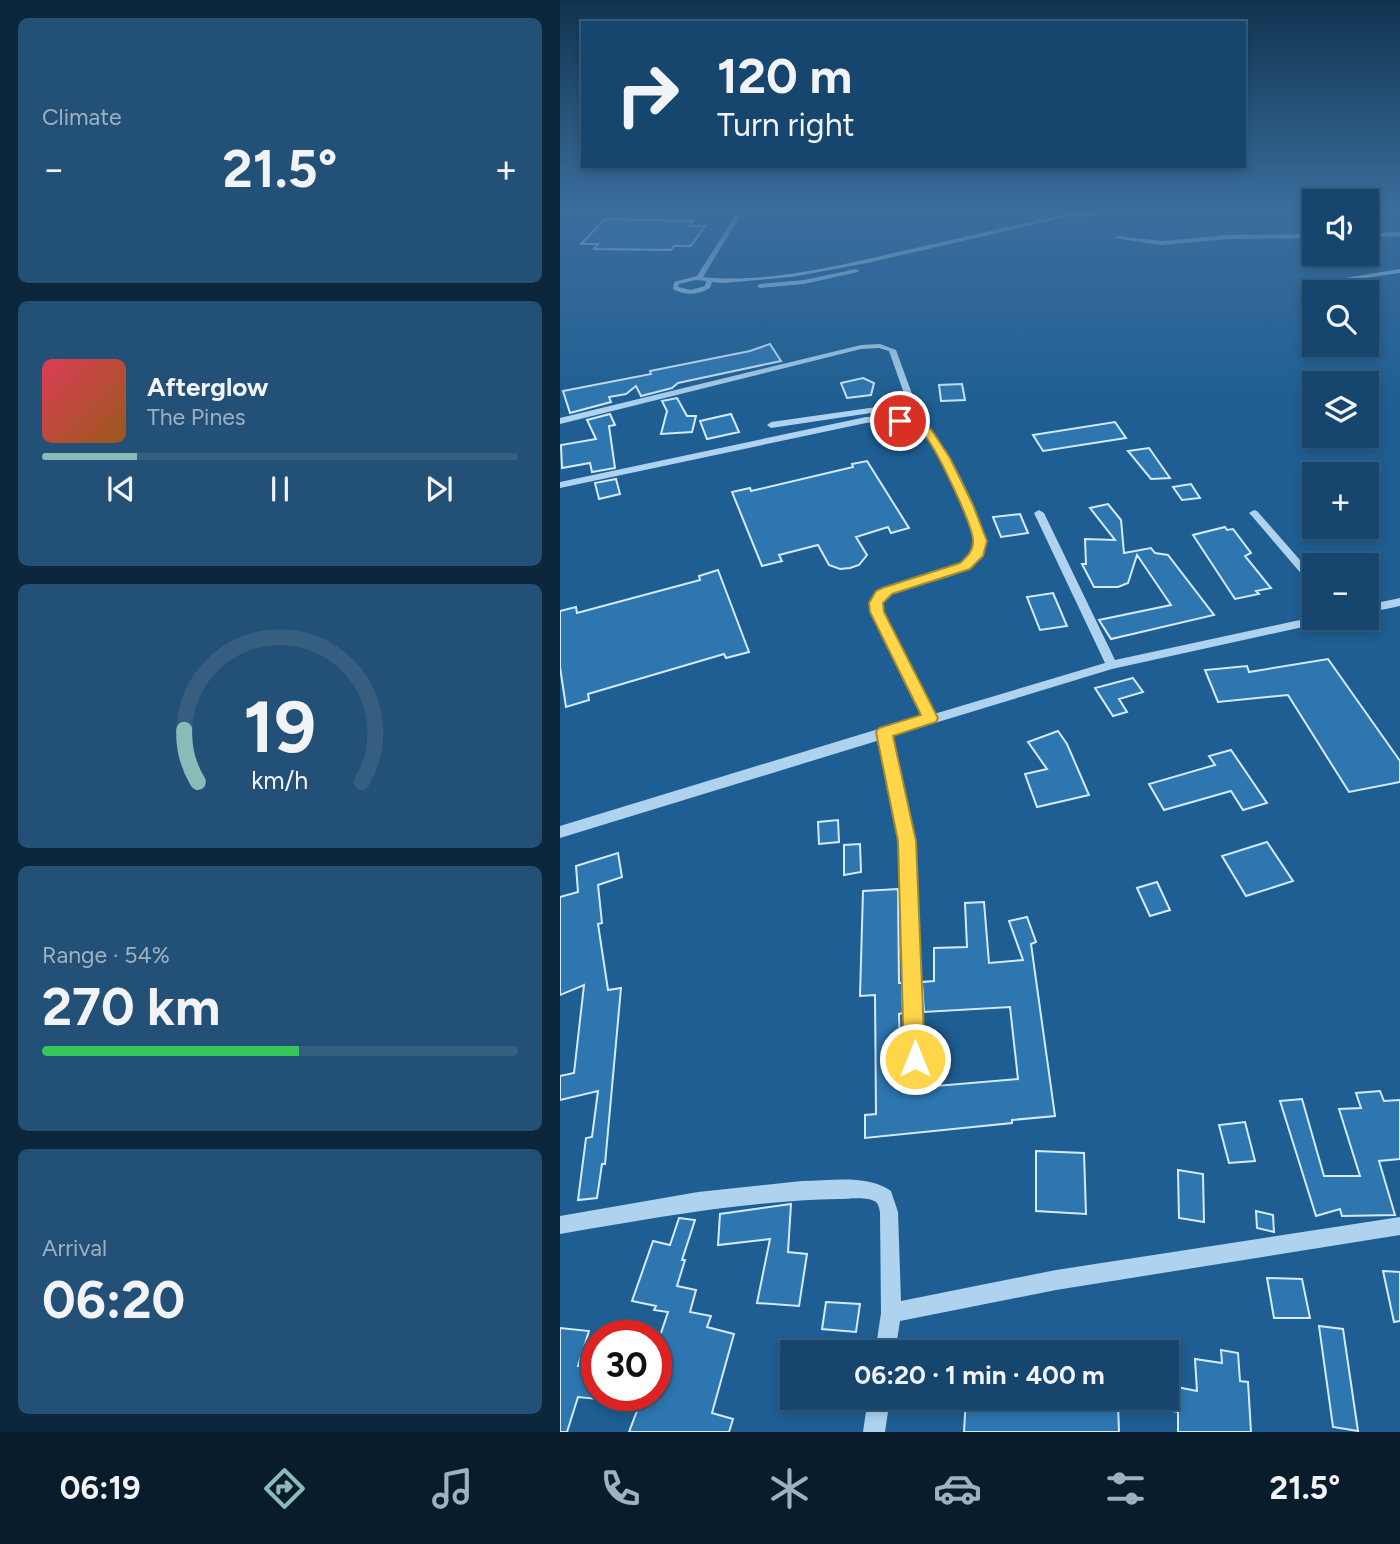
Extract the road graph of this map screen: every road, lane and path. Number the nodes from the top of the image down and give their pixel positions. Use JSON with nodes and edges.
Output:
{"nodes":[{"id":1,"x":699,"y":278,"type":"joint"},
{"id":2,"x":763,"y":278,"type":"edge"},
{"id":3,"x":831,"y":278,"type":"edge"},
{"id":4,"x":710,"y":283,"type":"junction"},
{"id":5,"x":560,"y":421,"type":"edge"},
{"id":6,"x":771,"y":425,"type":"dead end"},
{"id":7,"x":560,"y":485,"type":"edge"},
{"id":8,"x":1039,"y":513,"type":"dead end"},
{"id":9,"x":1254,"y":513,"type":"dead end"},
{"id":10,"x":1302,"y":568,"type":"edge"},
{"id":11,"x":1400,"y":602,"type":"edge"},
{"id":12,"x":1379,"y":606,"type":"edge"},
{"id":13,"x":1302,"y":623,"type":"edge"},
{"id":14,"x":1112,"y":665,"type":"junction"},
{"id":15,"x":930,"y":718,"type":"junction"},
{"id":16,"x":884,"y":732,"type":"junction"},
{"id":17,"x":560,"y":832,"type":"edge"},
{"id":18,"x":915,"y":1059,"type":"dead end"},
{"id":19,"x":560,"y":1225,"type":"edge"},
{"id":20,"x":1400,"y":1226,"type":"edge"},
{"id":21,"x":891,"y":1313,"type":"junction"},
{"id":22,"x":887,"y":1340,"type":"edge"},
{"id":23,"x":877,"y":1410,"type":"edge"},
{"id":24,"x":874,"y":1432,"type":"edge"}],
"edges":[{"from":1,"to":4,"type":"street"},
{"from":1,"to":4,"type":"street"},
{"from":2,"to":4,"type":"street"},
{"from":3,"to":4,"type":"street"},
{"from":5,"to":6,"type":"street"},
{"from":7,"to":15,"type":"street"},
{"from":8,"to":14,"type":"street"},
{"from":9,"to":10,"type":"street"},
{"from":11,"to":12,"type":"street"},
{"from":13,"to":14,"type":"street"},
{"from":14,"to":15,"type":"street"},
{"from":15,"to":16,"type":"street"},
{"from":16,"to":17,"type":"street"},
{"from":16,"to":18,"type":"street"},
{"from":19,"to":21,"type":"street"},
{"from":20,"to":21,"type":"street"},
{"from":21,"to":22,"type":"street"},
{"from":23,"to":24,"type":"street"}]}
